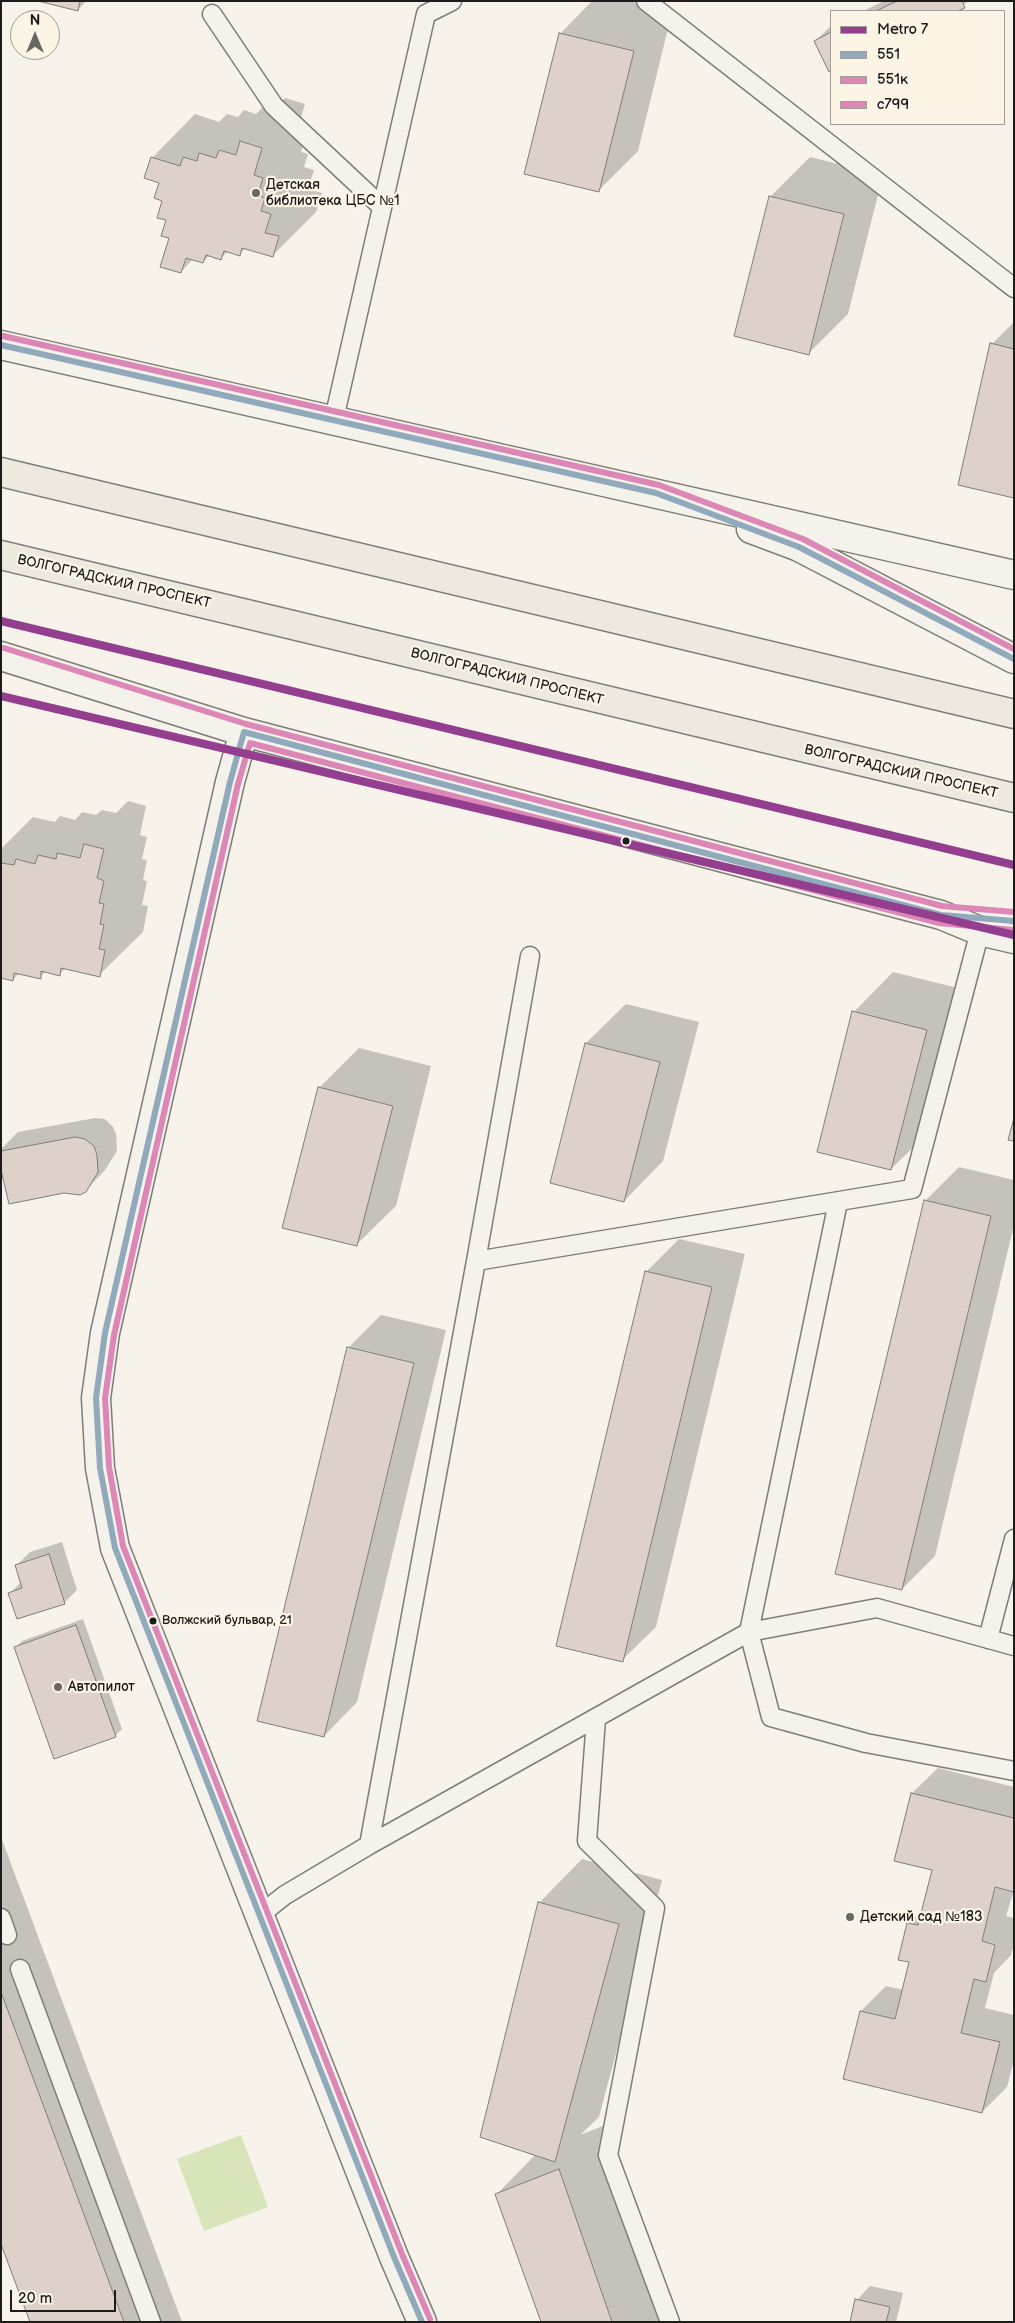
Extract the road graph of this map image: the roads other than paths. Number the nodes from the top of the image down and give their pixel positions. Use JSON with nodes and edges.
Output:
{"nodes":[{"id":1,"x":452,"y":1,"type":"edge"},
{"id":2,"x":646,"y":1,"type":"edge"},
{"id":3,"x":428,"y":7,"type":"edge"},
{"id":4,"x":212,"y":14,"type":"dead end"},
{"id":5,"x":382,"y":207,"type":"junction"},
{"id":6,"x":1014,"y":288,"type":"edge"},
{"id":7,"x":1,"y":345,"type":"edge"},
{"id":8,"x":334,"y":419,"type":"junction"},
{"id":9,"x":1,"y":472,"type":"edge"},
{"id":10,"x":656,"y":493,"type":"junction"},
{"id":11,"x":1,"y":555,"type":"edge"},
{"id":12,"x":1014,"y":575,"type":"edge"},
{"id":13,"x":1,"y":656,"type":"edge"},
{"id":14,"x":1014,"y":659,"type":"edge"},
{"id":15,"x":1014,"y":714,"type":"edge"},
{"id":16,"x":244,"y":732,"type":"junction"},
{"id":17,"x":1014,"y":798,"type":"edge"},
{"id":18,"x":941,"y":915,"type":"junction"},
{"id":19,"x":1014,"y":920,"type":"edge"},
{"id":20,"x":980,"y":931,"type":"junction"},
{"id":21,"x":1014,"y":939,"type":"edge"},
{"id":22,"x":530,"y":956,"type":"dead end"},
{"id":23,"x":838,"y":1202,"type":"junction"},
{"id":24,"x":476,"y":1260,"type":"junction"},
{"id":25,"x":1014,"y":1539,"type":"edge"},
{"id":26,"x":749,"y":1632,"type":"junction"},
{"id":27,"x":988,"y":1638,"type":"junction"},
{"id":28,"x":1014,"y":1646,"type":"edge"},
{"id":29,"x":596,"y":1719,"type":"junction"},
{"id":30,"x":1014,"y":1771,"type":"edge"},
{"id":31,"x":369,"y":1845,"type":"junction"},
{"id":32,"x":261,"y":1914,"type":"junction"},
{"id":33,"x":1,"y":1918,"type":"edge"},
{"id":34,"x":7,"y":1935,"type":"dead end"},
{"id":35,"x":20,"y":1969,"type":"dead end"},
{"id":36,"x":152,"y":2322,"type":"edge"},
{"id":37,"x":422,"y":2322,"type":"edge"},
{"id":38,"x":670,"y":2322,"type":"edge"}],
"edges":[{"from":1,"to":3,"type":"lane"},
{"from":2,"to":6,"type":"lane"},
{"from":3,"to":5,"type":"lane"},
{"from":4,"to":5,"type":"lane"},
{"from":5,"to":8,"type":"lane"},
{"from":7,"to":8,"type":"main road"},
{"from":8,"to":10,"type":"main road"},
{"from":9,"to":15,"type":"main road"},
{"from":10,"to":12,"type":"main road"},
{"from":10,"to":14,"type":"main road"},
{"from":11,"to":17,"type":"main road","name":"ВОЛГОГРАДСКИЙ ПРОСПЕКТ"},
{"from":13,"to":16,"type":"main road"},
{"from":16,"to":18,"type":"main road"},
{"from":16,"to":32,"type":"main road"},
{"from":18,"to":19,"type":"main road"},
{"from":18,"to":20,"type":"main road"},
{"from":20,"to":21,"type":"main road"},
{"from":20,"to":23,"type":"lane"},
{"from":22,"to":24,"type":"lane"},
{"from":23,"to":24,"type":"lane"},
{"from":23,"to":26,"type":"lane"},
{"from":24,"to":31,"type":"lane"},
{"from":25,"to":27,"type":"lane"},
{"from":26,"to":27,"type":"lane"},
{"from":26,"to":29,"type":"lane"},
{"from":26,"to":30,"type":"lane"},
{"from":27,"to":28,"type":"lane"},
{"from":29,"to":31,"type":"lane"},
{"from":29,"to":38,"type":"lane"},
{"from":31,"to":32,"type":"lane"},
{"from":32,"to":37,"type":"main road"},
{"from":33,"to":34,"type":"lane"},
{"from":35,"to":36,"type":"lane"}]}
